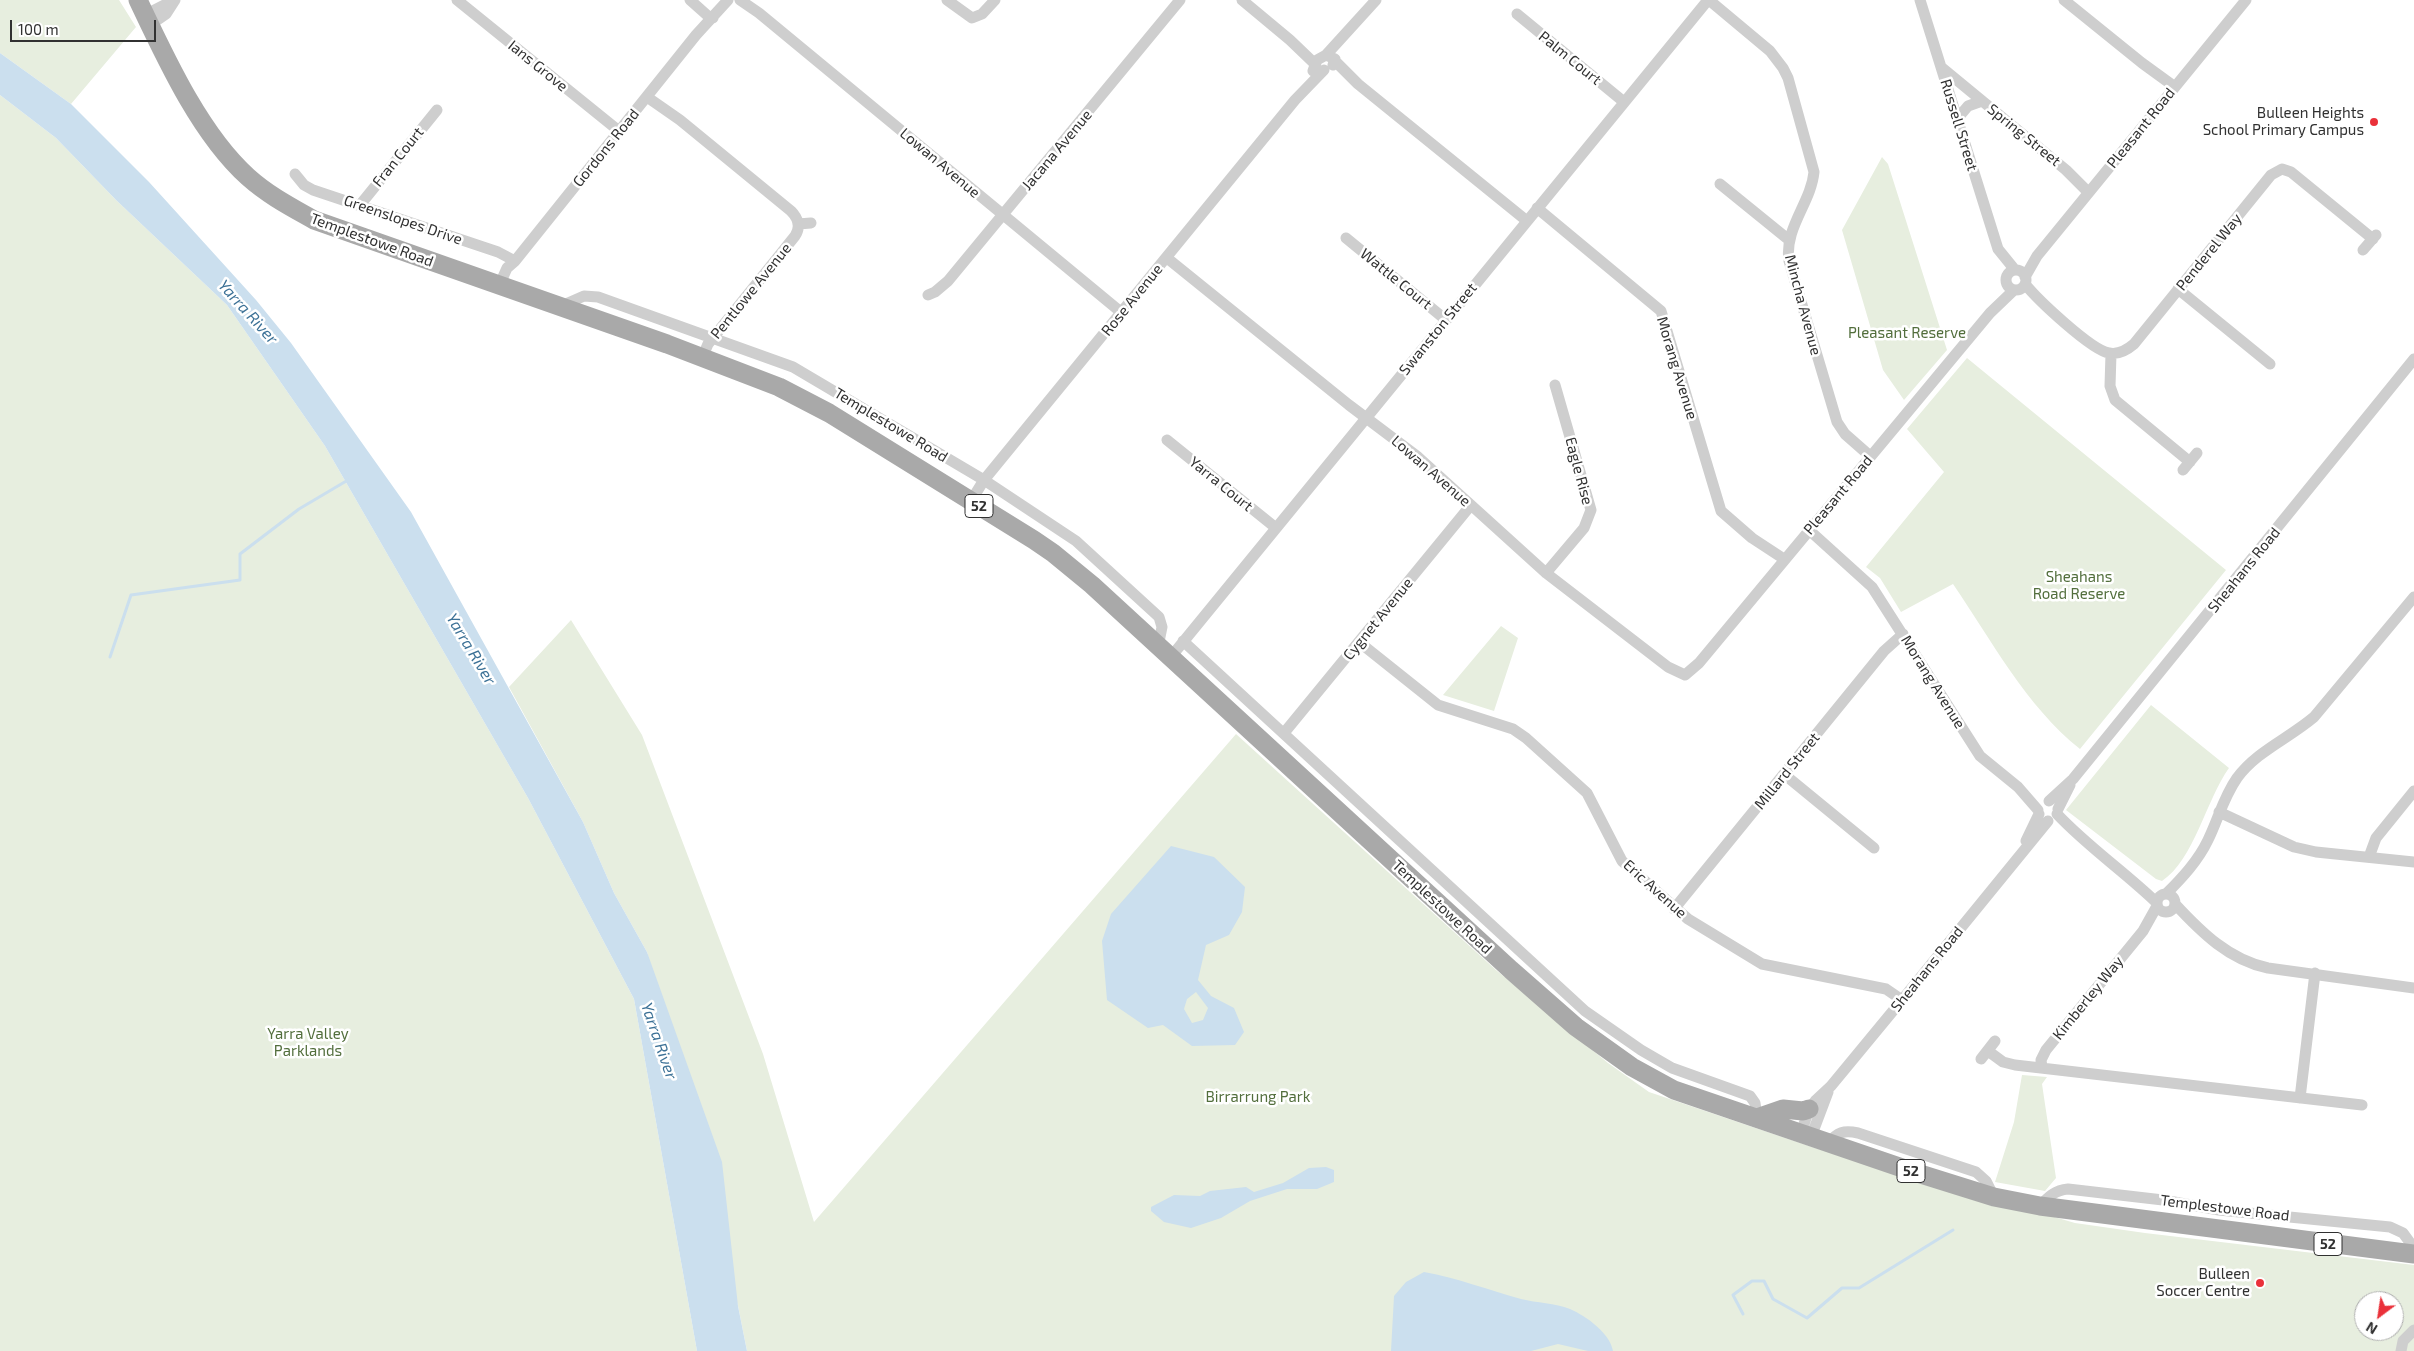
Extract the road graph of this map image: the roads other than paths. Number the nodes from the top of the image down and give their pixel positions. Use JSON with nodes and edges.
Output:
{"nodes":[{"id":1,"x":175,"y":0,"type":"edge"},
{"id":2,"x":457,"y":0,"type":"edge"},
{"id":3,"x":690,"y":0,"type":"edge"},
{"id":4,"x":694,"y":0,"type":"edge"},
{"id":5,"x":721,"y":0,"type":"edge"},
{"id":6,"x":728,"y":0,"type":"edge"},
{"id":7,"x":740,"y":0,"type":"edge"},
{"id":8,"x":747,"y":0,"type":"edge"},
{"id":9,"x":947,"y":0,"type":"edge"},
{"id":10,"x":995,"y":0,"type":"edge"},
{"id":11,"x":1180,"y":0,"type":"edge"},
{"id":12,"x":1242,"y":0,"type":"edge"},
{"id":13,"x":1376,"y":0,"type":"edge"},
{"id":14,"x":1708,"y":0,"type":"edge"},
{"id":15,"x":1920,"y":0,"type":"edge"},
{"id":16,"x":2064,"y":0,"type":"edge"},
{"id":17,"x":2246,"y":0,"type":"edge"},
{"id":18,"x":144,"y":13,"type":"edge"},
{"id":19,"x":759,"y":13,"type":"junction"},
{"id":20,"x":1517,"y":14,"type":"dead end"},
{"id":21,"x":710,"y":16,"type":"junction"},
{"id":22,"x":975,"y":18,"type":"junction"},
{"id":23,"x":975,"y":30,"type":"dead end"},
{"id":24,"x":1325,"y":63,"type":"junction"},
{"id":25,"x":1941,"y":67,"type":"junction"},
{"id":26,"x":2173,"y":89,"type":"junction"},
{"id":27,"x":649,"y":94,"type":"junction"},
{"id":28,"x":1982,"y":101,"type":"junction"},
{"id":29,"x":1624,"y":102,"type":"junction"},
{"id":30,"x":437,"y":110,"type":"dead end"},
{"id":31,"x":1957,"y":119,"type":"junction"},
{"id":32,"x":619,"y":131,"type":"junction"},
{"id":33,"x":295,"y":174,"type":"dead end"},
{"id":34,"x":1720,"y":184,"type":"dead end"},
{"id":35,"x":2091,"y":190,"type":"junction"},
{"id":36,"x":360,"y":205,"type":"junction"},
{"id":37,"x":1537,"y":208,"type":"junction"},
{"id":38,"x":1003,"y":215,"type":"junction"},
{"id":39,"x":1526,"y":221,"type":"junction"},
{"id":40,"x":811,"y":222,"type":"dead end"},
{"id":41,"x":798,"y":224,"type":"junction"},
{"id":42,"x":1346,"y":238,"type":"dead end"},
{"id":43,"x":1789,"y":240,"type":"junction"},
{"id":44,"x":2363,"y":250,"type":"dead end"},
{"id":45,"x":1167,"y":258,"type":"junction"},
{"id":46,"x":515,"y":261,"type":"junction"},
{"id":47,"x":2016,"y":280,"type":"junction"},
{"id":48,"x":504,"y":288,"type":"junction"},
{"id":49,"x":2178,"y":289,"type":"junction"},
{"id":50,"x":928,"y":295,"type":"dead end"},
{"id":51,"x":560,"y":307,"type":"junction"},
{"id":52,"x":1122,"y":313,"type":"junction"},
{"id":53,"x":1446,"y":320,"type":"junction"},
{"id":54,"x":712,"y":338,"type":"junction"},
{"id":55,"x":2111,"y":354,"type":"junction"},
{"id":56,"x":702,"y":358,"type":"junction"},
{"id":57,"x":2414,"y":360,"type":"edge"},
{"id":58,"x":2270,"y":364,"type":"dead end"},
{"id":59,"x":1555,"y":385,"type":"dead end"},
{"id":60,"x":1366,"y":417,"type":"junction"},
{"id":61,"x":1167,"y":440,"type":"dead end"},
{"id":62,"x":1870,"y":456,"type":"junction"},
{"id":63,"x":2190,"y":462,"type":"dead end"},
{"id":64,"x":984,"y":480,"type":"junction"},
{"id":65,"x":970,"y":501,"type":"junction"},
{"id":66,"x":1471,"y":505,"type":"junction"},
{"id":67,"x":1276,"y":528,"type":"junction"},
{"id":68,"x":1806,"y":532,"type":"junction"},
{"id":69,"x":1782,"y":562,"type":"junction"},
{"id":70,"x":1546,"y":574,"type":"junction"},
{"id":71,"x":2414,"y":597,"type":"edge"},
{"id":72,"x":1902,"y":634,"type":"junction"},
{"id":73,"x":1184,"y":642,"type":"junction"},
{"id":74,"x":1359,"y":642,"type":"junction"},
{"id":75,"x":1164,"y":653,"type":"junction"},
{"id":76,"x":1685,"y":675,"type":"junction"},
{"id":77,"x":1686,"y":687,"type":"dead end"},
{"id":78,"x":1284,"y":733,"type":"junction"},
{"id":79,"x":1785,"y":774,"type":"junction"},
{"id":80,"x":2414,"y":791,"type":"edge"},
{"id":81,"x":2048,"y":811,"type":"junction"},
{"id":82,"x":2219,"y":812,"type":"junction"},
{"id":83,"x":1874,"y":848,"type":"dead end"},
{"id":84,"x":2369,"y":857,"type":"junction"},
{"id":85,"x":2414,"y":862,"type":"edge"},
{"id":86,"x":2166,"y":903,"type":"junction"},
{"id":87,"x":1674,"y":910,"type":"junction"},
{"id":88,"x":2315,"y":973,"type":"junction"},
{"id":89,"x":2414,"y":988,"type":"edge"},
{"id":90,"x":1902,"y":1000,"type":"junction"},
{"id":91,"x":1988,"y":1051,"type":"dead end"},
{"id":92,"x":2042,"y":1068,"type":"junction"},
{"id":93,"x":1831,"y":1086,"type":"junction"},
{"id":94,"x":2300,"y":1098,"type":"junction"},
{"id":95,"x":2362,"y":1105,"type":"dead end"},
{"id":96,"x":1809,"y":1109,"type":"junction"},
{"id":97,"x":1757,"y":1118,"type":"junction"},
{"id":98,"x":1806,"y":1135,"type":"junction"},
{"id":99,"x":2040,"y":1206,"type":"junction"},
{"id":100,"x":2413,"y":1246,"type":"edge"},
{"id":101,"x":2414,"y":1330,"type":"edge"},
{"id":102,"x":2402,"y":1351,"type":"edge"}],
"edges":[{"from":1,"to":18,"type":"street"},
{"from":2,"to":32,"type":"street","name":"Ians Grove"},
{"from":3,"to":21,"type":"street"},
{"from":4,"to":21,"type":"street"},
{"from":5,"to":21,"type":"street","name":"Gordons Road"},
{"from":6,"to":21,"type":"street","name":"Gordons Road"},
{"from":7,"to":19,"type":"street","name":"Lowan Avenue"},
{"from":8,"to":19,"type":"street","name":"Lowan Avenue"},
{"from":9,"to":22,"type":"street"},
{"from":10,"to":22,"type":"street"},
{"from":11,"to":38,"type":"street","name":"Jacana Avenue"},
{"from":12,"to":24,"type":"street"},
{"from":13,"to":24,"type":"street","name":"Rose Avenue"},
{"from":14,"to":29,"type":"street","name":"Swanston Street"},
{"from":14,"to":43,"type":"street","name":"Mincha Avenue"},
{"from":15,"to":25,"type":"street","name":"Russell Street"},
{"from":16,"to":26,"type":"street"},
{"from":17,"to":26,"type":"street","name":"Pleasant Road"},
{"from":18,"to":48,"type":"main road","name":"Templestowe Road","number":"52"},
{"from":19,"to":38,"type":"street","name":"Lowan Avenue"},
{"from":20,"to":29,"type":"street","name":"Palm Court"},
{"from":21,"to":27,"type":"street","name":"Gordons Road"},
{"from":22,"to":23,"type":"street"},
{"from":24,"to":39,"type":"street"},
{"from":24,"to":45,"type":"street","name":"Rose Avenue"},
{"from":25,"to":28,"type":"street","name":"Spring Street"},
{"from":25,"to":31,"type":"street","name":"Russell Street"},
{"from":26,"to":35,"type":"street","name":"Pleasant Road"},
{"from":27,"to":32,"type":"street","name":"Gordons Road"},
{"from":27,"to":41,"type":"street","name":"Pentlowe Avenue"},
{"from":28,"to":31,"type":"street","name":"Spring Street"},
{"from":28,"to":35,"type":"street","name":"Spring Street"},
{"from":29,"to":37,"type":"street","name":"Swanston Street"},
{"from":30,"to":36,"type":"street","name":"Fran Court"},
{"from":31,"to":47,"type":"street","name":"Russell Street"},
{"from":32,"to":46,"type":"street","name":"Gordons Road"},
{"from":33,"to":36,"type":"street","name":"Greenslopes Drive"},
{"from":34,"to":43,"type":"street"},
{"from":35,"to":47,"type":"street","name":"Pleasant Road"},
{"from":36,"to":46,"type":"street","name":"Greenslopes Drive"},
{"from":37,"to":39,"type":"street","name":"Swanston Street"},
{"from":37,"to":69,"type":"street","name":"Morang Avenue"},
{"from":38,"to":50,"type":"street","name":"Jacana Avenue"},
{"from":38,"to":52,"type":"street","name":"Lowan Avenue"},
{"from":39,"to":53,"type":"street","name":"Swanston Street"},
{"from":40,"to":41,"type":"street","name":"Pentlowe Avenue"},
{"from":41,"to":54,"type":"street","name":"Pentlowe Avenue"},
{"from":42,"to":53,"type":"street","name":"Wattle Court"},
{"from":43,"to":62,"type":"street","name":"Mincha Avenue"},
{"from":44,"to":49,"type":"street","name":"Penderel Way"},
{"from":45,"to":52,"type":"street","name":"Rose Avenue"},
{"from":45,"to":60,"type":"street","name":"Lowan Avenue"},
{"from":46,"to":48,"type":"street","name":"Gordons Road"},
{"from":47,"to":55,"type":"street"},
{"from":47,"to":62,"type":"street","name":"Pleasant Road"},
{"from":48,"to":51,"type":"main road","name":"Templestowe Road","number":"52"},
{"from":49,"to":55,"type":"street","name":"Penderel Way"},
{"from":49,"to":58,"type":"street"},
{"from":51,"to":54,"type":"street","name":"Templestowe Road"},
{"from":51,"to":56,"type":"main road","name":"Templestowe Road","number":"52"},
{"from":52,"to":64,"type":"street","name":"Rose Avenue"},
{"from":53,"to":60,"type":"street","name":"Swanston Street"},
{"from":54,"to":56,"type":"street","name":"Pentlowe Avenue"},
{"from":54,"to":64,"type":"street","name":"Templestowe Road"},
{"from":55,"to":63,"type":"street"},
{"from":56,"to":65,"type":"main road","name":"Templestowe Road","number":"52"},
{"from":57,"to":81,"type":"street","name":"Sheahans Road"},
{"from":59,"to":70,"type":"street","name":"Eagle Rise"},
{"from":60,"to":66,"type":"street","name":"Lowan Avenue"},
{"from":60,"to":67,"type":"street","name":"Swanston Street"},
{"from":61,"to":67,"type":"street","name":"Yarra Court"},
{"from":62,"to":68,"type":"street","name":"Pleasant Road"},
{"from":64,"to":65,"type":"street","name":"Rose Avenue"},
{"from":64,"to":75,"type":"street","name":"Templestowe Road"},
{"from":65,"to":75,"type":"main road","name":"Templestowe Road","number":"52"},
{"from":66,"to":70,"type":"street","name":"Lowan Avenue"},
{"from":66,"to":74,"type":"street","name":"Cygnet Avenue"},
{"from":67,"to":73,"type":"street","name":"Swanston Street"},
{"from":68,"to":69,"type":"street","name":"Pleasant Road"},
{"from":68,"to":72,"type":"street","name":"Morang Avenue"},
{"from":69,"to":76,"type":"street","name":"Pleasant Road"},
{"from":70,"to":76,"type":"street","name":"Lowan Avenue"},
{"from":71,"to":82,"type":"street","name":"Kimberley Way"},
{"from":72,"to":79,"type":"street","name":"Millard Street"},
{"from":72,"to":81,"type":"street","name":"Morang Avenue"},
{"from":73,"to":75,"type":"street","name":"Swanston Street"},
{"from":73,"to":78,"type":"street","name":"Templestowe Road"},
{"from":74,"to":78,"type":"street","name":"Cygnet Avenue"},
{"from":74,"to":87,"type":"street","name":"Eric Avenue"},
{"from":75,"to":97,"type":"main road","name":"Templestowe Road","number":"52"},
{"from":76,"to":77,"type":"street"},
{"from":78,"to":97,"type":"street","name":"Templestowe Road"},
{"from":79,"to":83,"type":"street"},
{"from":79,"to":87,"type":"street","name":"Millard Street"},
{"from":80,"to":84,"type":"street"},
{"from":81,"to":86,"type":"street","name":"Morang Avenue"},
{"from":81,"to":90,"type":"street","name":"Sheahans Road"},
{"from":82,"to":84,"type":"street"},
{"from":82,"to":86,"type":"street","name":"Kimberley Way"},
{"from":84,"to":85,"type":"street"},
{"from":86,"to":88,"type":"street"},
{"from":86,"to":92,"type":"street","name":"Kimberley Way"},
{"from":87,"to":90,"type":"street","name":"Eric Avenue"},
{"from":88,"to":89,"type":"street"},
{"from":88,"to":94,"type":"street"},
{"from":90,"to":93,"type":"street","name":"Sheahans Road"},
{"from":91,"to":92,"type":"street"},
{"from":92,"to":94,"type":"street"},
{"from":93,"to":96,"type":"street","name":"Sheahans Road"},
{"from":93,"to":98,"type":"street","name":"Sheahans Road"},
{"from":94,"to":95,"type":"street"},
{"from":96,"to":97,"type":"main road"},
{"from":96,"to":98,"type":"street","name":"Sheahans Road"},
{"from":97,"to":98,"type":"main road","name":"Templestowe Road","number":"52"},
{"from":98,"to":99,"type":"main road","name":"Templestowe Road","number":"52"},
{"from":99,"to":100,"type":"main road","name":"Templestowe Road","number":"52"},
{"from":99,"to":100,"type":"street","name":"Templestowe Road"},
{"from":101,"to":102,"type":"street"}]}
